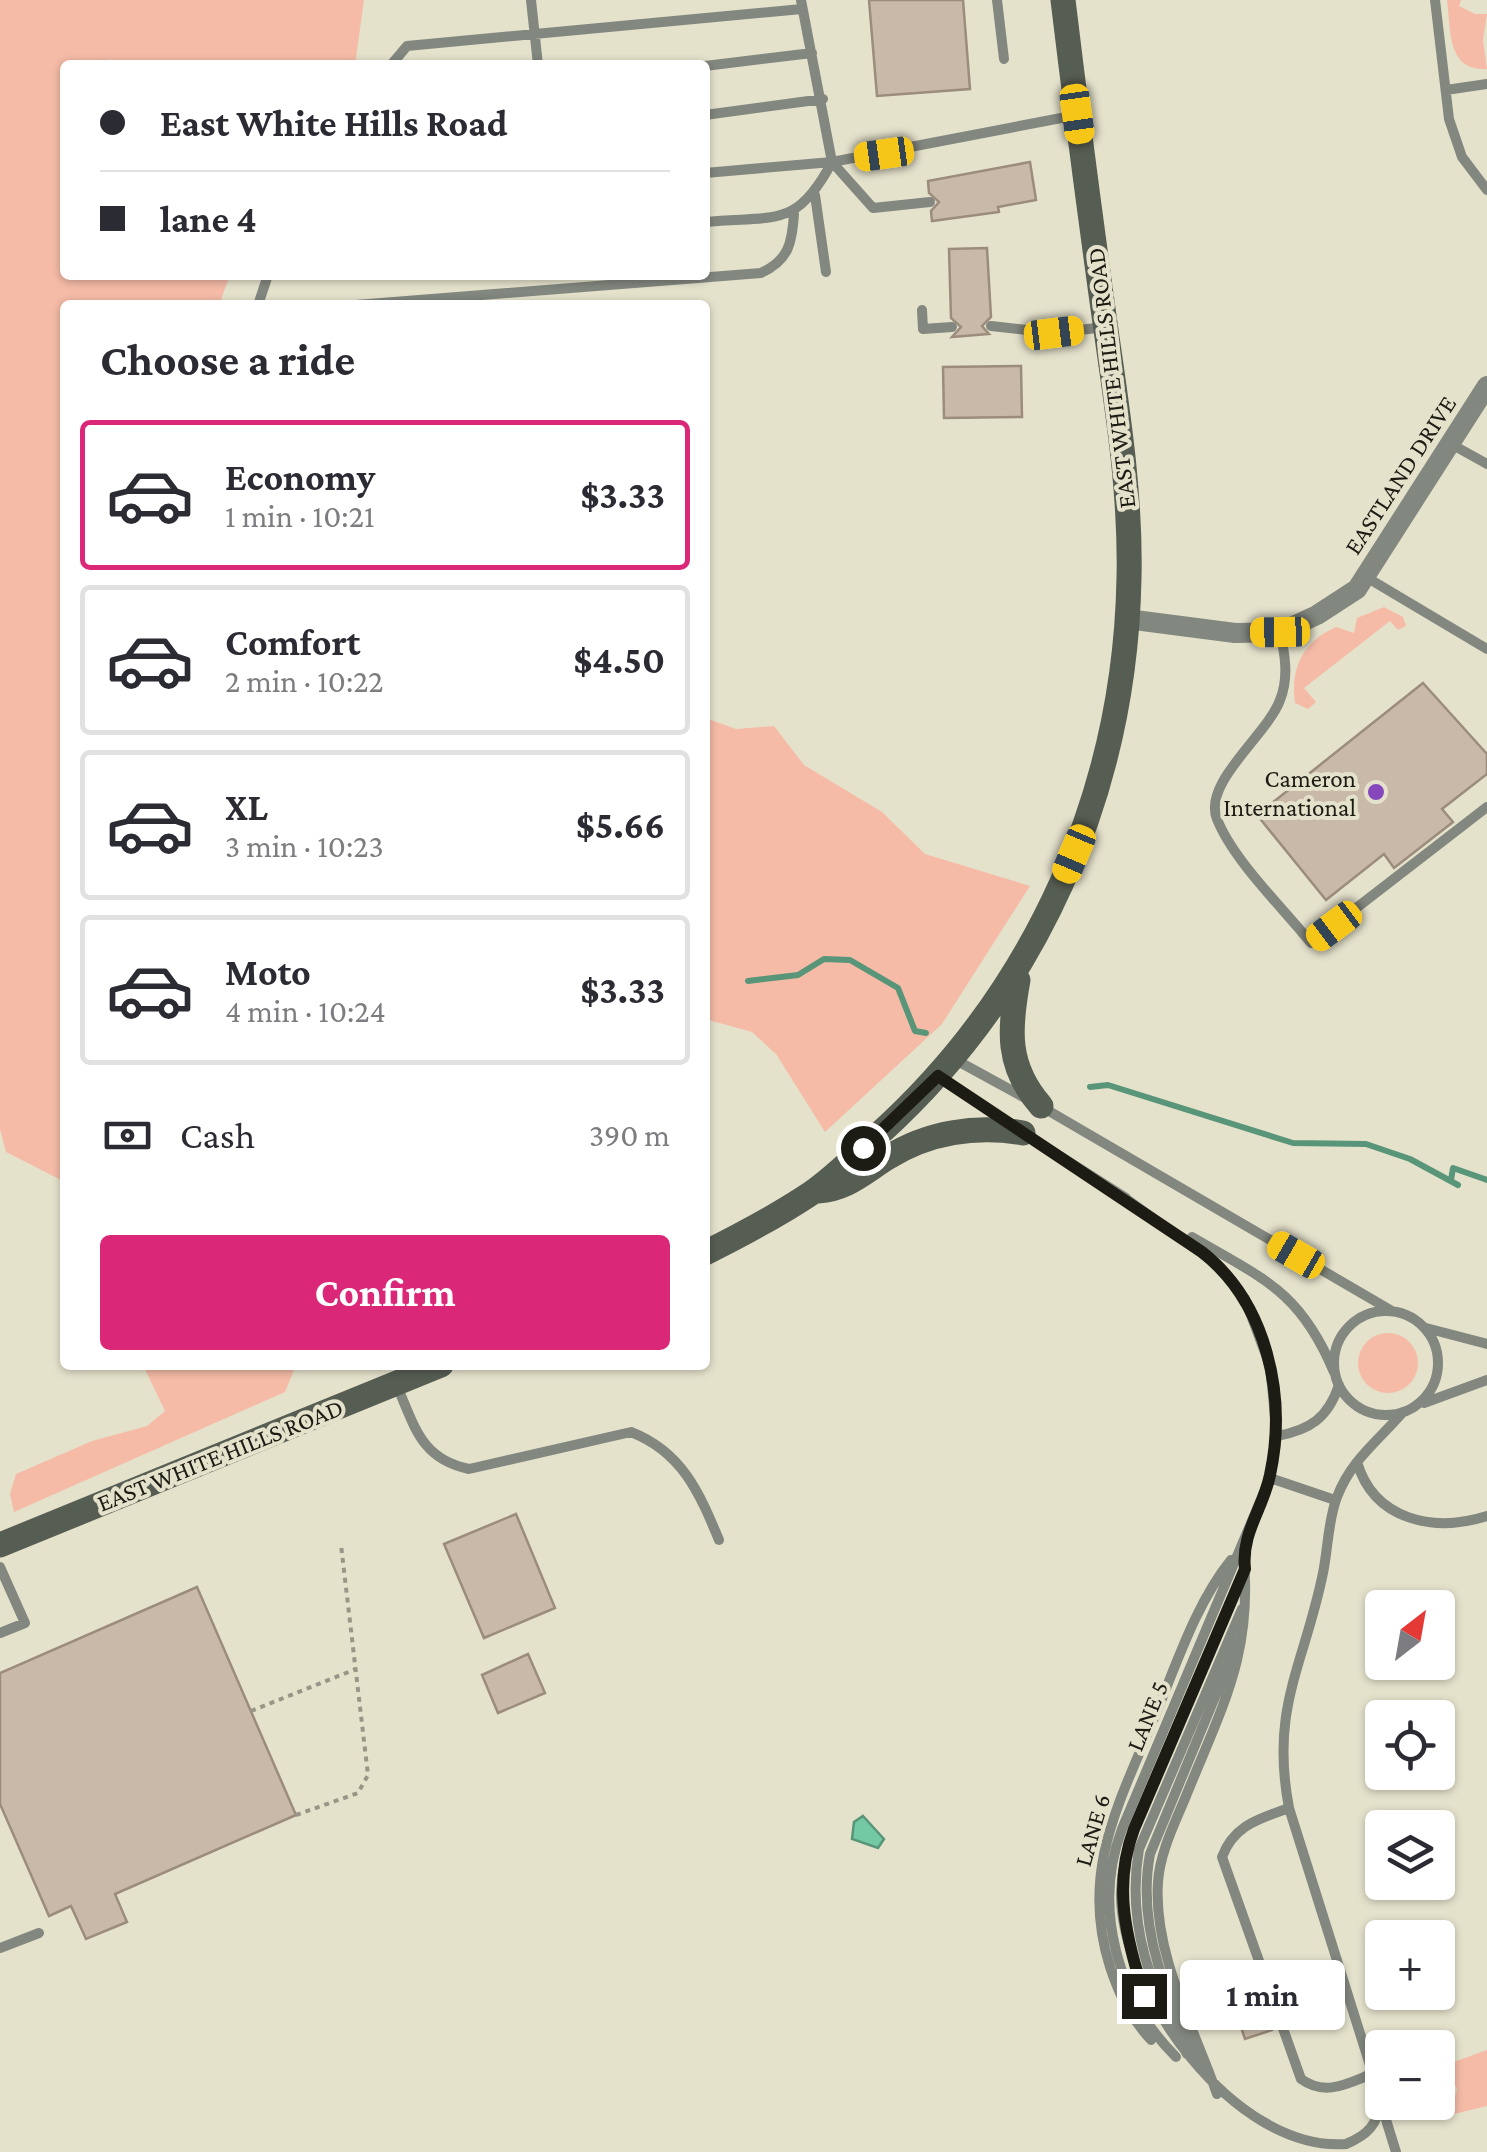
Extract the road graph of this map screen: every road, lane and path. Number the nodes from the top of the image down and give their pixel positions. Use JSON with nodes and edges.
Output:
{"nodes":[{"id":1,"x":532,"y":0,"type":"edge"},
{"id":2,"x":997,"y":0,"type":"edge"},
{"id":3,"x":1062,"y":0,"type":"edge"},
{"id":4,"x":1434,"y":0,"type":"edge"},
{"id":5,"x":802,"y":4,"type":"edge"},
{"id":6,"x":535,"y":34,"type":"junction"},
{"id":7,"x":812,"y":54,"type":"junction"},
{"id":8,"x":1004,"y":58,"type":"dead end"},
{"id":9,"x":395,"y":60,"type":"edge"},
{"id":10,"x":538,"y":60,"type":"edge"},
{"id":11,"x":710,"y":65,"type":"edge"},
{"id":12,"x":1487,"y":84,"type":"edge"},
{"id":13,"x":1446,"y":90,"type":"junction"},
{"id":14,"x":823,"y":99,"type":"junction"},
{"id":15,"x":710,"y":114,"type":"edge"},
{"id":16,"x":1077,"y":114,"type":"junction"},
{"id":17,"x":832,"y":162,"type":"junction"},
{"id":18,"x":710,"y":174,"type":"edge"},
{"id":19,"x":1487,"y":190,"type":"edge"},
{"id":20,"x":814,"y":195,"type":"junction"},
{"id":21,"x":930,"y":202,"type":"dead end"},
{"id":22,"x":794,"y":214,"type":"junction"},
{"id":23,"x":710,"y":222,"type":"edge"},
{"id":24,"x":826,"y":272,"type":"dead end"},
{"id":25,"x":710,"y":277,"type":"edge"},
{"id":26,"x":561,"y":280,"type":"edge"},
{"id":27,"x":669,"y":280,"type":"edge"},
{"id":28,"x":562,"y":288,"type":"junction"},
{"id":29,"x":417,"y":300,"type":"edge"},
{"id":30,"x":922,"y":310,"type":"dead end"},
{"id":31,"x":991,"y":326,"type":"dead end"},
{"id":32,"x":952,"y":327,"type":"dead end"},
{"id":33,"x":1106,"y":327,"type":"junction"},
{"id":34,"x":1487,"y":386,"type":"edge"},
{"id":35,"x":1450,"y":443,"type":"junction"},
{"id":36,"x":1487,"y":464,"type":"edge"},
{"id":37,"x":1365,"y":576,"type":"junction"},
{"id":38,"x":1127,"y":619,"type":"junction"},
{"id":39,"x":1280,"y":632,"type":"junction"},
{"id":40,"x":1487,"y":649,"type":"edge"},
{"id":41,"x":1487,"y":807,"type":"edge"},
{"id":42,"x":1020,"y":967,"type":"junction"},
{"id":43,"x":946,"y":1068,"type":"junction"},
{"id":44,"x":1041,"y":1106,"type":"junction"},
{"id":45,"x":1023,"y":1133,"type":"junction"},
{"id":46,"x":814,"y":1192,"type":"junction"},
{"id":47,"x":1121,"y":1195,"type":"junction"},
{"id":48,"x":710,"y":1250,"type":"edge"},
{"id":49,"x":1392,"y":1310,"type":"junction"},
{"id":50,"x":1426,"y":1328,"type":"junction"},
{"id":51,"x":1487,"y":1344,"type":"edge"},
{"id":52,"x":428,"y":1370,"type":"edge"},
{"id":53,"x":1334,"y":1372,"type":"junction"},
{"id":54,"x":1487,"y":1380,"type":"edge"},
{"id":55,"x":396,"y":1383,"type":"junction"},
{"id":56,"x":1339,"y":1385,"type":"junction"},
{"id":57,"x":1418,"y":1405,"type":"junction"},
{"id":58,"x":1403,"y":1412,"type":"junction"},
{"id":59,"x":1277,"y":1436,"type":"junction"},
{"id":60,"x":1356,"y":1462,"type":"junction"},
{"id":61,"x":1270,"y":1478,"type":"junction"},
{"id":62,"x":1335,"y":1500,"type":"junction"},
{"id":63,"x":1487,"y":1516,"type":"edge"},
{"id":64,"x":719,"y":1540,"type":"dead end"},
{"id":65,"x":0,"y":1545,"type":"edge"},
{"id":66,"x":341,"y":1545,"type":"dead end"},
{"id":67,"x":1242,"y":1546,"type":"junction"},
{"id":68,"x":0,"y":1567,"type":"edge"},
{"id":69,"x":1245,"y":1569,"type":"junction"},
{"id":70,"x":1246,"y":1600,"type":"junction"},
{"id":71,"x":0,"y":1634,"type":"edge"},
{"id":72,"x":356,"y":1669,"type":"junction"},
{"id":73,"x":1202,"y":1683,"type":"junction"},
{"id":74,"x":251,"y":1711,"type":"dead end"},
{"id":75,"x":1289,"y":1808,"type":"junction"},
{"id":76,"x":296,"y":1815,"type":"dead end"},
{"id":77,"x":39,"y":1933,"type":"dead end"},
{"id":78,"x":0,"y":1948,"type":"edge"},
{"id":79,"x":1150,"y":1994,"type":"junction"},
{"id":80,"x":1365,"y":2045,"type":"edge"},
{"id":81,"x":1365,"y":2076,"type":"edge"},
{"id":82,"x":1220,"y":2100,"type":"junction"},
{"id":83,"x":1377,"y":2120,"type":"edge"},
{"id":84,"x":1387,"y":2120,"type":"edge"},
{"id":85,"x":1242,"y":2125,"type":"dead end"},
{"id":86,"x":1300,"y":2152,"type":"edge"},
{"id":87,"x":1396,"y":2152,"type":"edge"}],
"edges":[{"from":1,"to":6,"type":"lane"},
{"from":2,"to":8,"type":"lane"},
{"from":3,"to":16,"type":"main road","name":"EAST WHITE HILLS ROAD"},
{"from":4,"to":13,"type":"lane"},
{"from":5,"to":6,"type":"lane"},
{"from":5,"to":7,"type":"lane"},
{"from":6,"to":9,"type":"lane"},
{"from":6,"to":10,"type":"lane"},
{"from":7,"to":11,"type":"lane"},
{"from":7,"to":14,"type":"lane"},
{"from":12,"to":13,"type":"lane"},
{"from":13,"to":19,"type":"lane"},
{"from":14,"to":15,"type":"lane"},
{"from":14,"to":17,"type":"lane"},
{"from":16,"to":17,"type":"lane"},
{"from":16,"to":33,"type":"main road","name":"EAST WHITE HILLS ROAD"},
{"from":17,"to":18,"type":"lane"},
{"from":17,"to":20,"type":"lane"},
{"from":17,"to":21,"type":"lane"},
{"from":20,"to":22,"type":"lane"},
{"from":20,"to":24,"type":"lane"},
{"from":22,"to":23,"type":"lane"},
{"from":22,"to":25,"type":"lane"},
{"from":26,"to":28,"type":"lane"},
{"from":27,"to":28,"type":"lane"},
{"from":28,"to":29,"type":"lane"},
{"from":30,"to":32,"type":"lane"},
{"from":31,"to":33,"type":"lane"},
{"from":33,"to":38,"type":"main road","name":"EAST WHITE HILLS ROAD"},
{"from":34,"to":35,"type":"street","name":"EASTLAND DRIVE"},
{"from":35,"to":36,"type":"lane"},
{"from":35,"to":37,"type":"street","name":"EASTLAND DRIVE"},
{"from":37,"to":39,"type":"street","name":"EASTLAND DRIVE"},
{"from":37,"to":40,"type":"lane"},
{"from":38,"to":39,"type":"street","name":"EASTLAND DRIVE"},
{"from":38,"to":42,"type":"main road","name":"EAST WHITE HILLS ROAD"},
{"from":39,"to":41,"type":"lane"},
{"from":42,"to":43,"type":"main road","name":"EAST WHITE HILLS ROAD"},
{"from":42,"to":44,"type":"main road"},
{"from":43,"to":44,"type":"lane"},
{"from":43,"to":45,"type":"lane"},
{"from":43,"to":46,"type":"main road","name":"EAST WHITE HILLS ROAD"},
{"from":44,"to":49,"type":"lane"},
{"from":45,"to":46,"type":"main road"},
{"from":45,"to":47,"type":"lane"},
{"from":46,"to":48,"type":"main road","name":"EAST WHITE HILLS ROAD"},
{"from":47,"to":53,"type":"lane"},
{"from":47,"to":59,"type":"lane"},
{"from":49,"to":50,"type":"lane"},
{"from":49,"to":53,"type":"lane"},
{"from":50,"to":51,"type":"lane"},
{"from":50,"to":57,"type":"lane"},
{"from":52,"to":55,"type":"main road","name":"EAST WHITE HILLS ROAD"},
{"from":53,"to":56,"type":"lane"},
{"from":54,"to":57,"type":"lane"},
{"from":55,"to":64,"type":"lane"},
{"from":55,"to":65,"type":"main road","name":"EAST WHITE HILLS ROAD"},
{"from":56,"to":58,"type":"lane"},
{"from":56,"to":59,"type":"lane"},
{"from":57,"to":58,"type":"lane"},
{"from":58,"to":60,"type":"lane"},
{"from":59,"to":61,"type":"lane"},
{"from":60,"to":62,"type":"lane"},
{"from":60,"to":63,"type":"lane"},
{"from":61,"to":62,"type":"lane"},
{"from":61,"to":67,"type":"lane"},
{"from":62,"to":75,"type":"lane"},
{"from":66,"to":72,"type":"path"},
{"from":67,"to":69,"type":"lane"},
{"from":67,"to":73,"type":"lane"},
{"from":68,"to":71,"type":"lane"},
{"from":69,"to":70,"type":"lane"},
{"from":69,"to":73,"type":"lane"},
{"from":70,"to":73,"type":"lane"},
{"from":70,"to":73,"type":"lane"},
{"from":72,"to":74,"type":"path"},
{"from":72,"to":76,"type":"path"},
{"from":73,"to":79,"type":"lane"},
{"from":73,"to":79,"type":"lane"},
{"from":73,"to":79,"type":"lane","name":"LANE 5"},
{"from":75,"to":80,"type":"lane"},
{"from":75,"to":81,"type":"lane"},
{"from":77,"to":78,"type":"lane"},
{"from":79,"to":82,"type":"lane"},
{"from":79,"to":82,"type":"lane"},
{"from":79,"to":82,"type":"lane"},
{"from":82,"to":85,"type":"lane"},
{"from":83,"to":86,"type":"lane"},
{"from":84,"to":87,"type":"lane"}]}
